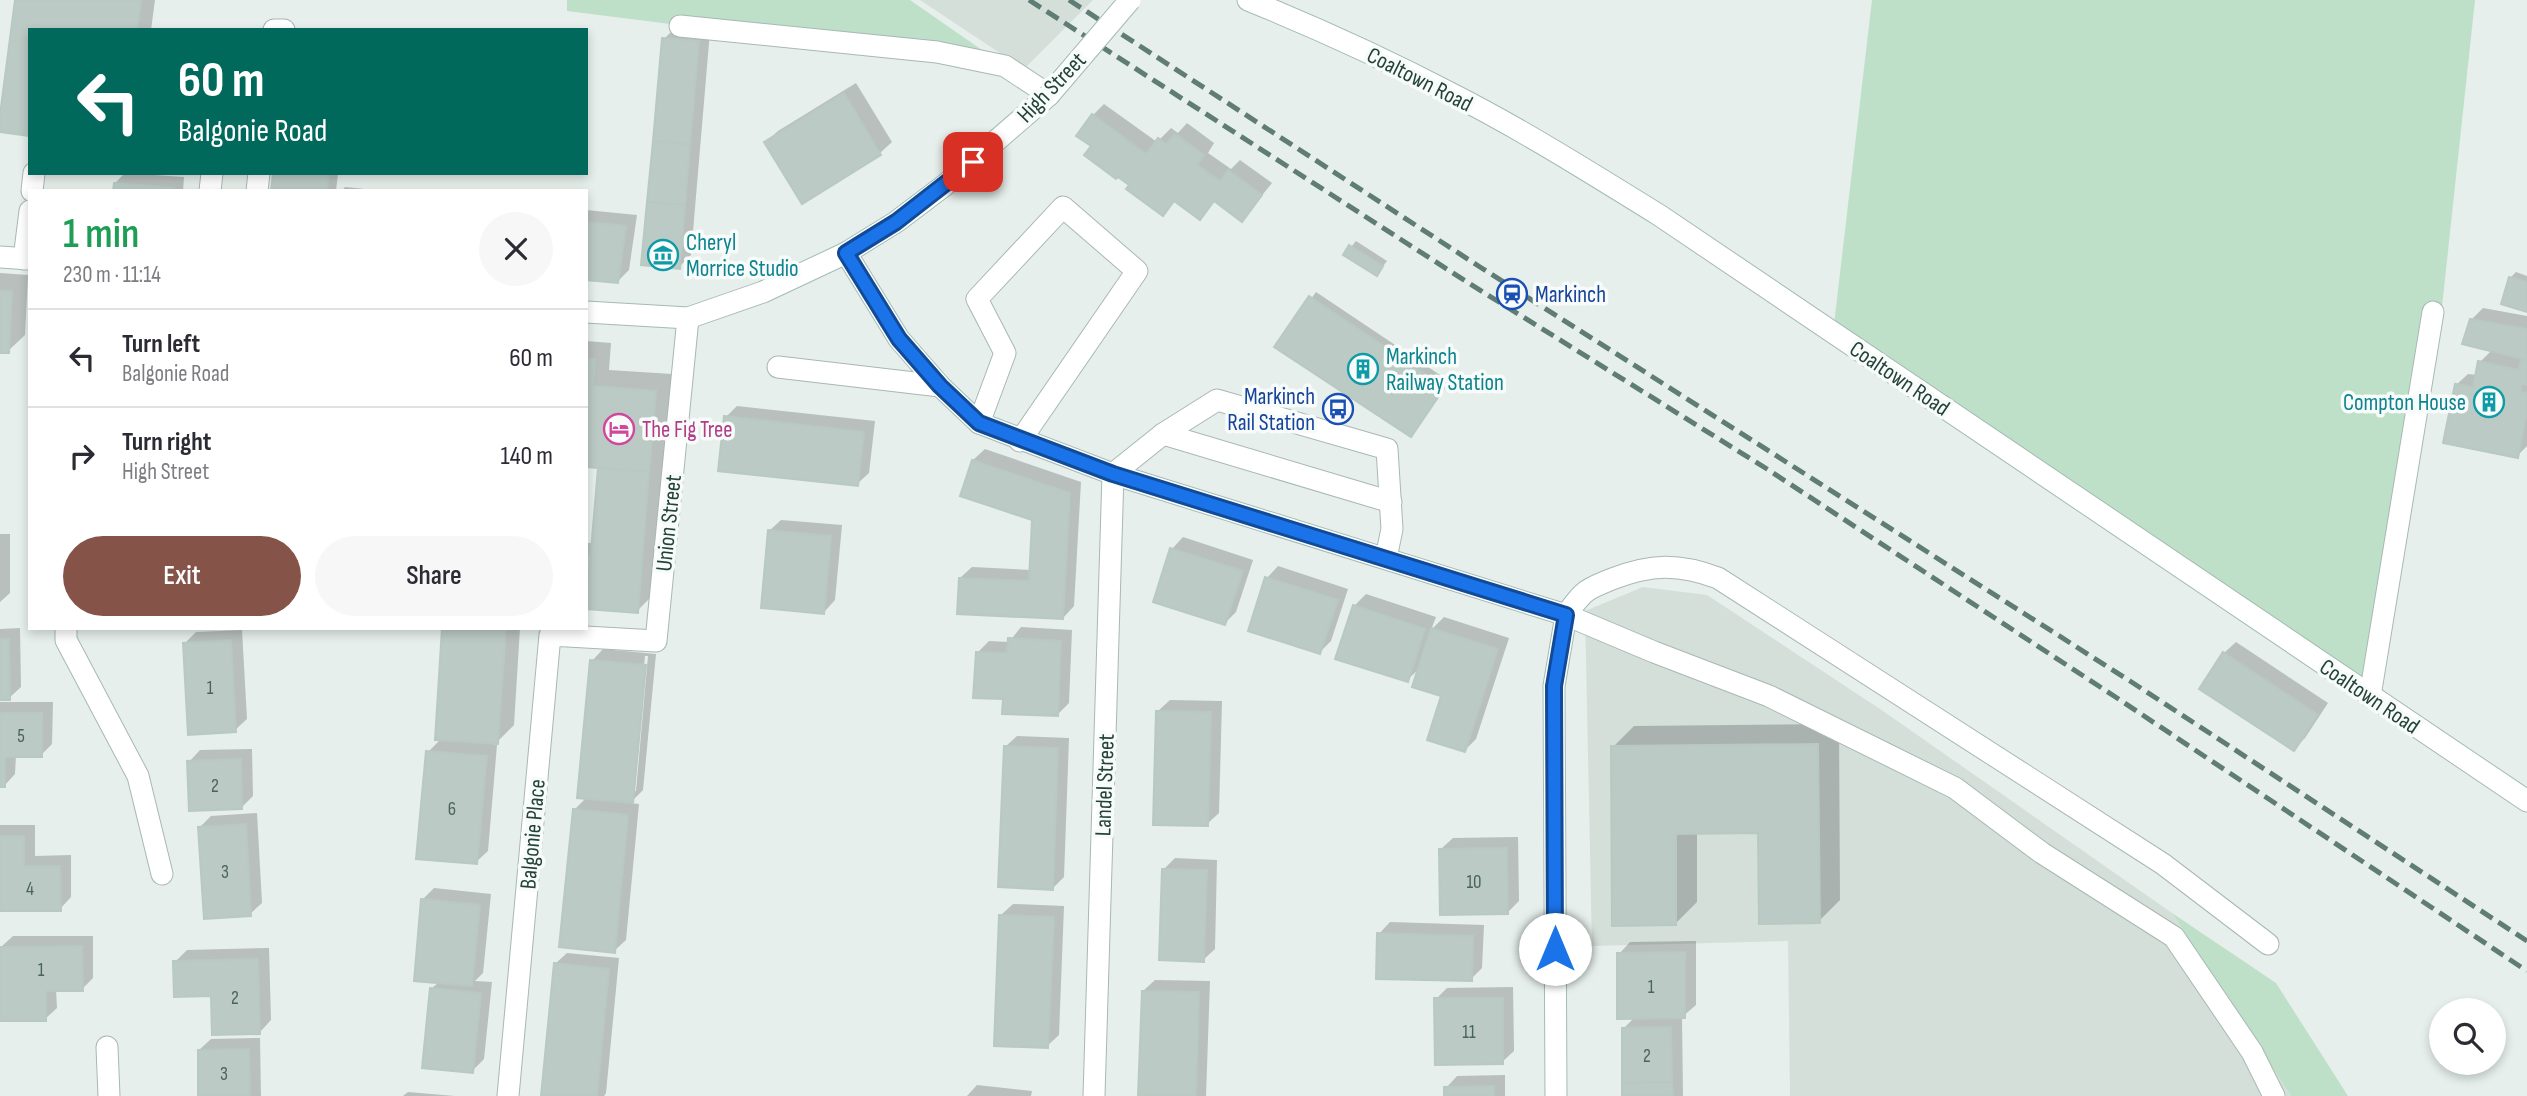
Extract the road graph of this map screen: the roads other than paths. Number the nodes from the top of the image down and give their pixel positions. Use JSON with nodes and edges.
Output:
{"nodes":[{"id":1,"x":1130,"y":0,"type":"edge"},
{"id":2,"x":1248,"y":0,"type":"edge"},
{"id":3,"x":680,"y":26,"type":"dead end"},
{"id":4,"x":1049,"y":95,"type":"junction"},
{"id":5,"x":846,"y":253,"type":"junction"},
{"id":6,"x":0,"y":257,"type":"edge"},
{"id":7,"x":27,"y":259,"type":"edge"},
{"id":8,"x":588,"y":312,"type":"edge"},
{"id":9,"x":2433,"y":312,"type":"dead end"},
{"id":10,"x":688,"y":318,"type":"junction"},
{"id":11,"x":778,"y":367,"type":"dead end"},
{"id":12,"x":940,"y":386,"type":"junction"},
{"id":13,"x":979,"y":423,"type":"junction"},
{"id":14,"x":1163,"y":434,"type":"junction"},
{"id":15,"x":1020,"y":440,"type":"junction"},
{"id":16,"x":1113,"y":474,"type":"junction"},
{"id":17,"x":1391,"y":502,"type":"junction"},
{"id":18,"x":1386,"y":558,"type":"junction"},
{"id":19,"x":1566,"y":615,"type":"junction"},
{"id":20,"x":66,"y":630,"type":"edge"},
{"id":21,"x":612,"y":639,"type":"joint"},
{"id":22,"x":2370,"y":696,"type":"junction"},
{"id":23,"x":2527,"y":801,"type":"edge"},
{"id":24,"x":162,"y":874,"type":"dead end"},
{"id":25,"x":2268,"y":944,"type":"dead end"},
{"id":26,"x":107,"y":1046,"type":"dead end"},
{"id":27,"x":109,"y":1096,"type":"edge"},
{"id":28,"x":508,"y":1096,"type":"edge"},
{"id":29,"x":1094,"y":1096,"type":"edge"},
{"id":30,"x":1556,"y":1096,"type":"edge"},
{"id":31,"x":2274,"y":1096,"type":"edge"}],
"edges":[{"from":1,"to":4,"type":"street","name":"High Street","bridge":true},
{"from":2,"to":22,"type":"street","name":"Coaltown Road"},
{"from":3,"to":4,"type":"street"},
{"from":4,"to":5,"type":"street","name":"High Street"},
{"from":5,"to":10,"type":"street","name":"High Street"},
{"from":5,"to":12,"type":"street"},
{"from":6,"to":7,"type":"street"},
{"from":8,"to":10,"type":"street","name":"High Street"},
{"from":9,"to":22,"type":"street"},
{"from":10,"to":21,"type":"street","name":"Union Street"},
{"from":11,"to":12,"type":"street"},
{"from":12,"to":13,"type":"street"},
{"from":13,"to":15,"type":"street"},
{"from":13,"to":15,"type":"street"},
{"from":14,"to":16,"type":"street"},
{"from":14,"to":17,"type":"street"},
{"from":14,"to":17,"type":"street"},
{"from":15,"to":16,"type":"street"},
{"from":16,"to":18,"type":"street"},
{"from":16,"to":29,"type":"street","name":"Landel Street"},
{"from":17,"to":18,"type":"street"},
{"from":18,"to":19,"type":"street"},
{"from":19,"to":25,"type":"street"},
{"from":19,"to":30,"type":"street"},
{"from":19,"to":31,"type":"street"},
{"from":20,"to":24,"type":"street"},
{"from":21,"to":28,"type":"street","name":"Balgonie Place"},
{"from":22,"to":23,"type":"street","name":"Coaltown Road"},
{"from":26,"to":27,"type":"street"}]}
